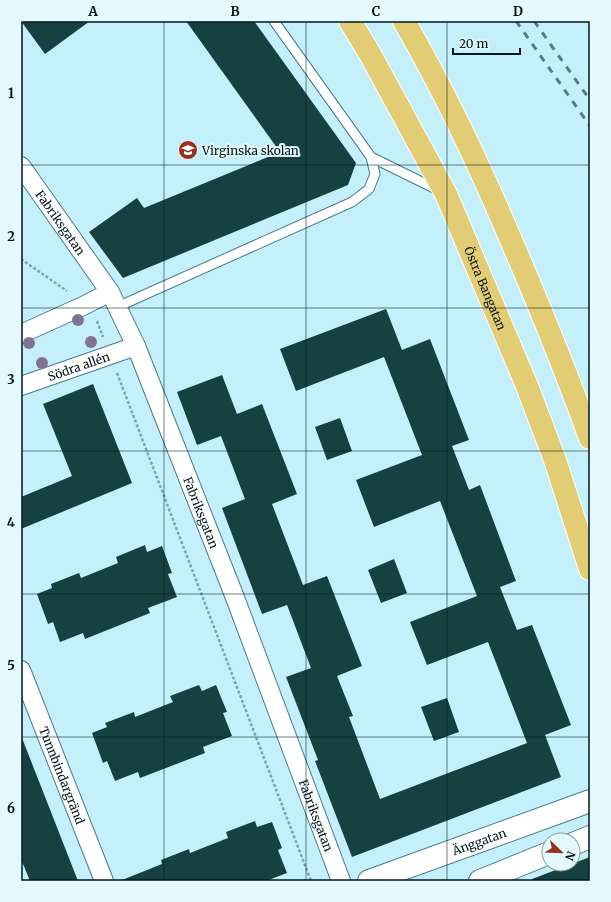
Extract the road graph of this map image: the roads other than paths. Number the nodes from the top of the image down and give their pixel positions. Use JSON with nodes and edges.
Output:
{"nodes":[{"id":1,"x":274,"y":21,"type":"edge"},
{"id":2,"x":350,"y":21,"type":"edge"},
{"id":3,"x":404,"y":21,"type":"edge"},
{"id":4,"x":371,"y":158,"type":"junction"},
{"id":5,"x":21,"y":166,"type":"edge"},
{"id":6,"x":446,"y":194,"type":"junction"},
{"id":7,"x":113,"y":300,"type":"junction"},
{"id":8,"x":21,"y":334,"type":"edge"},
{"id":9,"x":136,"y":346,"type":"junction"},
{"id":10,"x":21,"y":386,"type":"edge"},
{"id":11,"x":590,"y":438,"type":"edge"},
{"id":12,"x":590,"y":569,"type":"edge"},
{"id":13,"x":21,"y":670,"type":"edge"},
{"id":14,"x":590,"y":801,"type":"edge"},
{"id":15,"x":541,"y":857,"type":"edge"},
{"id":16,"x":104,"y":881,"type":"edge"},
{"id":17,"x":341,"y":881,"type":"edge"},
{"id":18,"x":369,"y":881,"type":"edge"},
{"id":19,"x":480,"y":881,"type":"edge"}],
"edges":[{"from":1,"to":4,"type":"lane"},
{"from":2,"to":6,"type":"main road","name":"Östra Bangatan"},
{"from":3,"to":11,"type":"main road"},
{"from":4,"to":6,"type":"lane"},
{"from":4,"to":7,"type":"lane"},
{"from":5,"to":7,"type":"street","name":"Fabriksgatan"},
{"from":6,"to":12,"type":"main road","name":"Östra Bangatan"},
{"from":7,"to":8,"type":"street"},
{"from":7,"to":9,"type":"street","name":"Fabriksgatan"},
{"from":9,"to":10,"type":"street","name":"Södra allén"},
{"from":9,"to":17,"type":"street","name":"Fabriksgatan"},
{"from":13,"to":16,"type":"street","name":"Tunnbindargränd"},
{"from":14,"to":18,"type":"street","name":"Änggatan"},
{"from":15,"to":19,"type":"street"}]}
